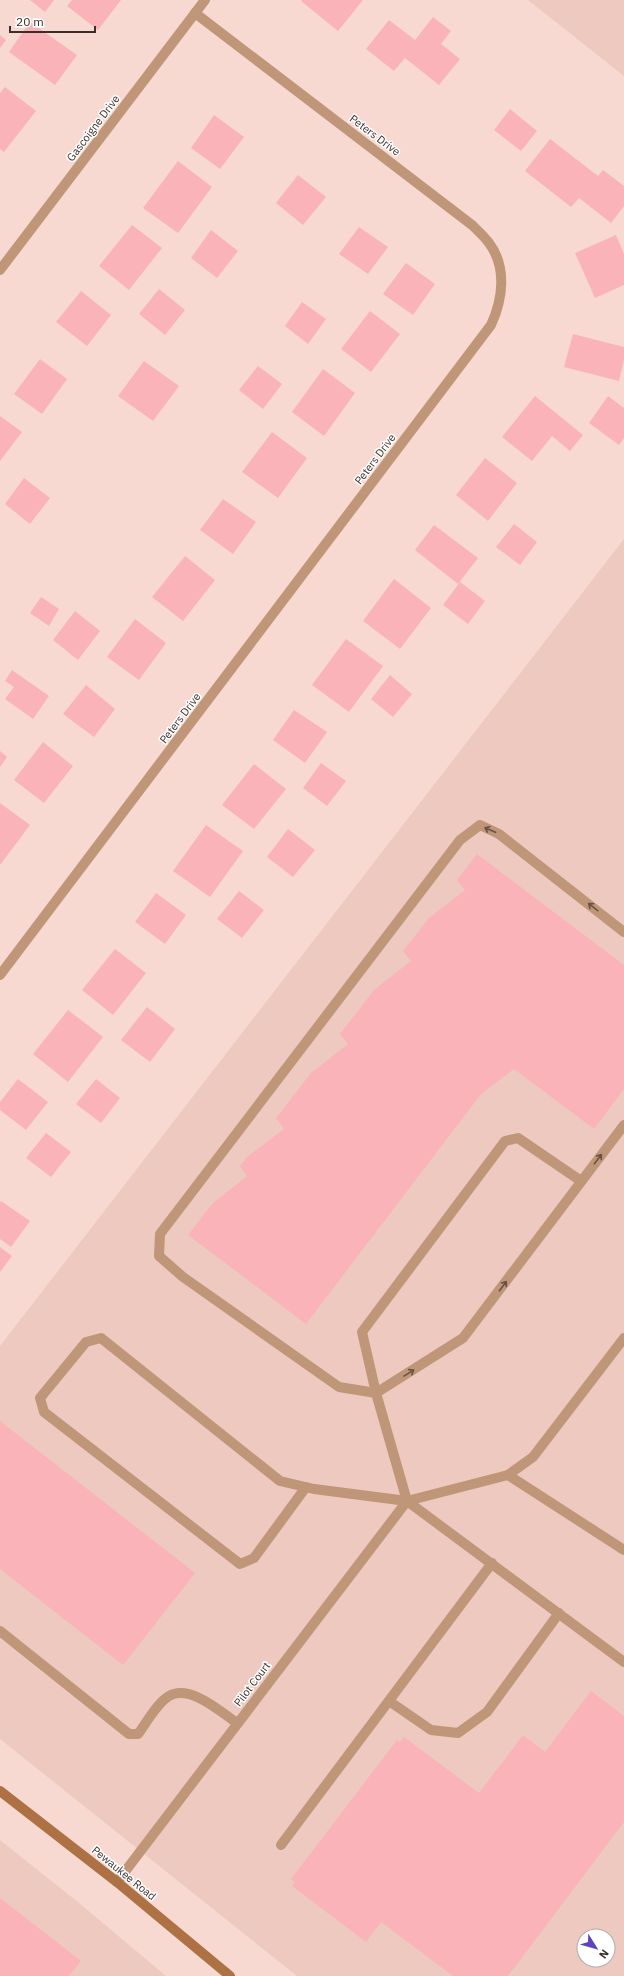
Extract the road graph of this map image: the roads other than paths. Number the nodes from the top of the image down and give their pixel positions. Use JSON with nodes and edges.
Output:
{"nodes":[{"id":1,"x":205,"y":0,"type":"edge"},
{"id":2,"x":195,"y":13,"type":"junction"},
{"id":3,"x":0,"y":270,"type":"edge"},
{"id":4,"x":624,"y":932,"type":"edge"},
{"id":5,"x":0,"y":975,"type":"edge"},
{"id":6,"x":624,"y":1125,"type":"edge"},
{"id":7,"x":581,"y":1181,"type":"junction"},
{"id":8,"x":624,"y":1338,"type":"edge"},
{"id":9,"x":376,"y":1394,"type":"junction"},
{"id":10,"x":508,"y":1475,"type":"junction"},
{"id":11,"x":306,"y":1487,"type":"junction"},
{"id":12,"x":407,"y":1501,"type":"junction"},
{"id":13,"x":624,"y":1550,"type":"edge"},
{"id":14,"x":492,"y":1563,"type":"junction"},
{"id":15,"x":559,"y":1614,"type":"junction"},
{"id":16,"x":0,"y":1631,"type":"edge"},
{"id":17,"x":624,"y":1662,"type":"edge"},
{"id":18,"x":389,"y":1701,"type":"junction"},
{"id":19,"x":237,"y":1723,"type":"junction"},
{"id":20,"x":0,"y":1791,"type":"edge"},
{"id":21,"x":281,"y":1845,"type":"dead end"},
{"id":22,"x":117,"y":1882,"type":"junction"},
{"id":23,"x":230,"y":1976,"type":"edge"}],
"edges":[{"from":1,"to":2,"type":"street","name":"Gascoigne Drive"},
{"from":2,"to":3,"type":"street","name":"Gascoigne Drive"},
{"from":2,"to":5,"type":"street","name":"Peters Drive"},
{"from":4,"to":9,"type":"street","one_way":true},
{"from":7,"to":6,"type":"street","one_way":true},
{"from":9,"to":7,"type":"street","one_way":true},
{"from":7,"to":9,"type":"street"},
{"from":8,"to":10,"type":"street"},
{"from":9,"to":12,"type":"street"},
{"from":10,"to":12,"type":"street"},
{"from":10,"to":13,"type":"street"},
{"from":11,"to":11,"type":"street"},
{"from":11,"to":12,"type":"street"},
{"from":12,"to":14,"type":"street"},
{"from":12,"to":19,"type":"street","name":"Pilot Court"},
{"from":14,"to":15,"type":"street"},
{"from":14,"to":18,"type":"street"},
{"from":15,"to":17,"type":"street"},
{"from":15,"to":18,"type":"street"},
{"from":16,"to":19,"type":"street"},
{"from":18,"to":21,"type":"street"},
{"from":19,"to":22,"type":"street","name":"Pilot Court"},
{"from":20,"to":22,"type":"main road","name":"Pewaukee Road"},
{"from":22,"to":23,"type":"main road","name":"Pewaukee Road"}]}
